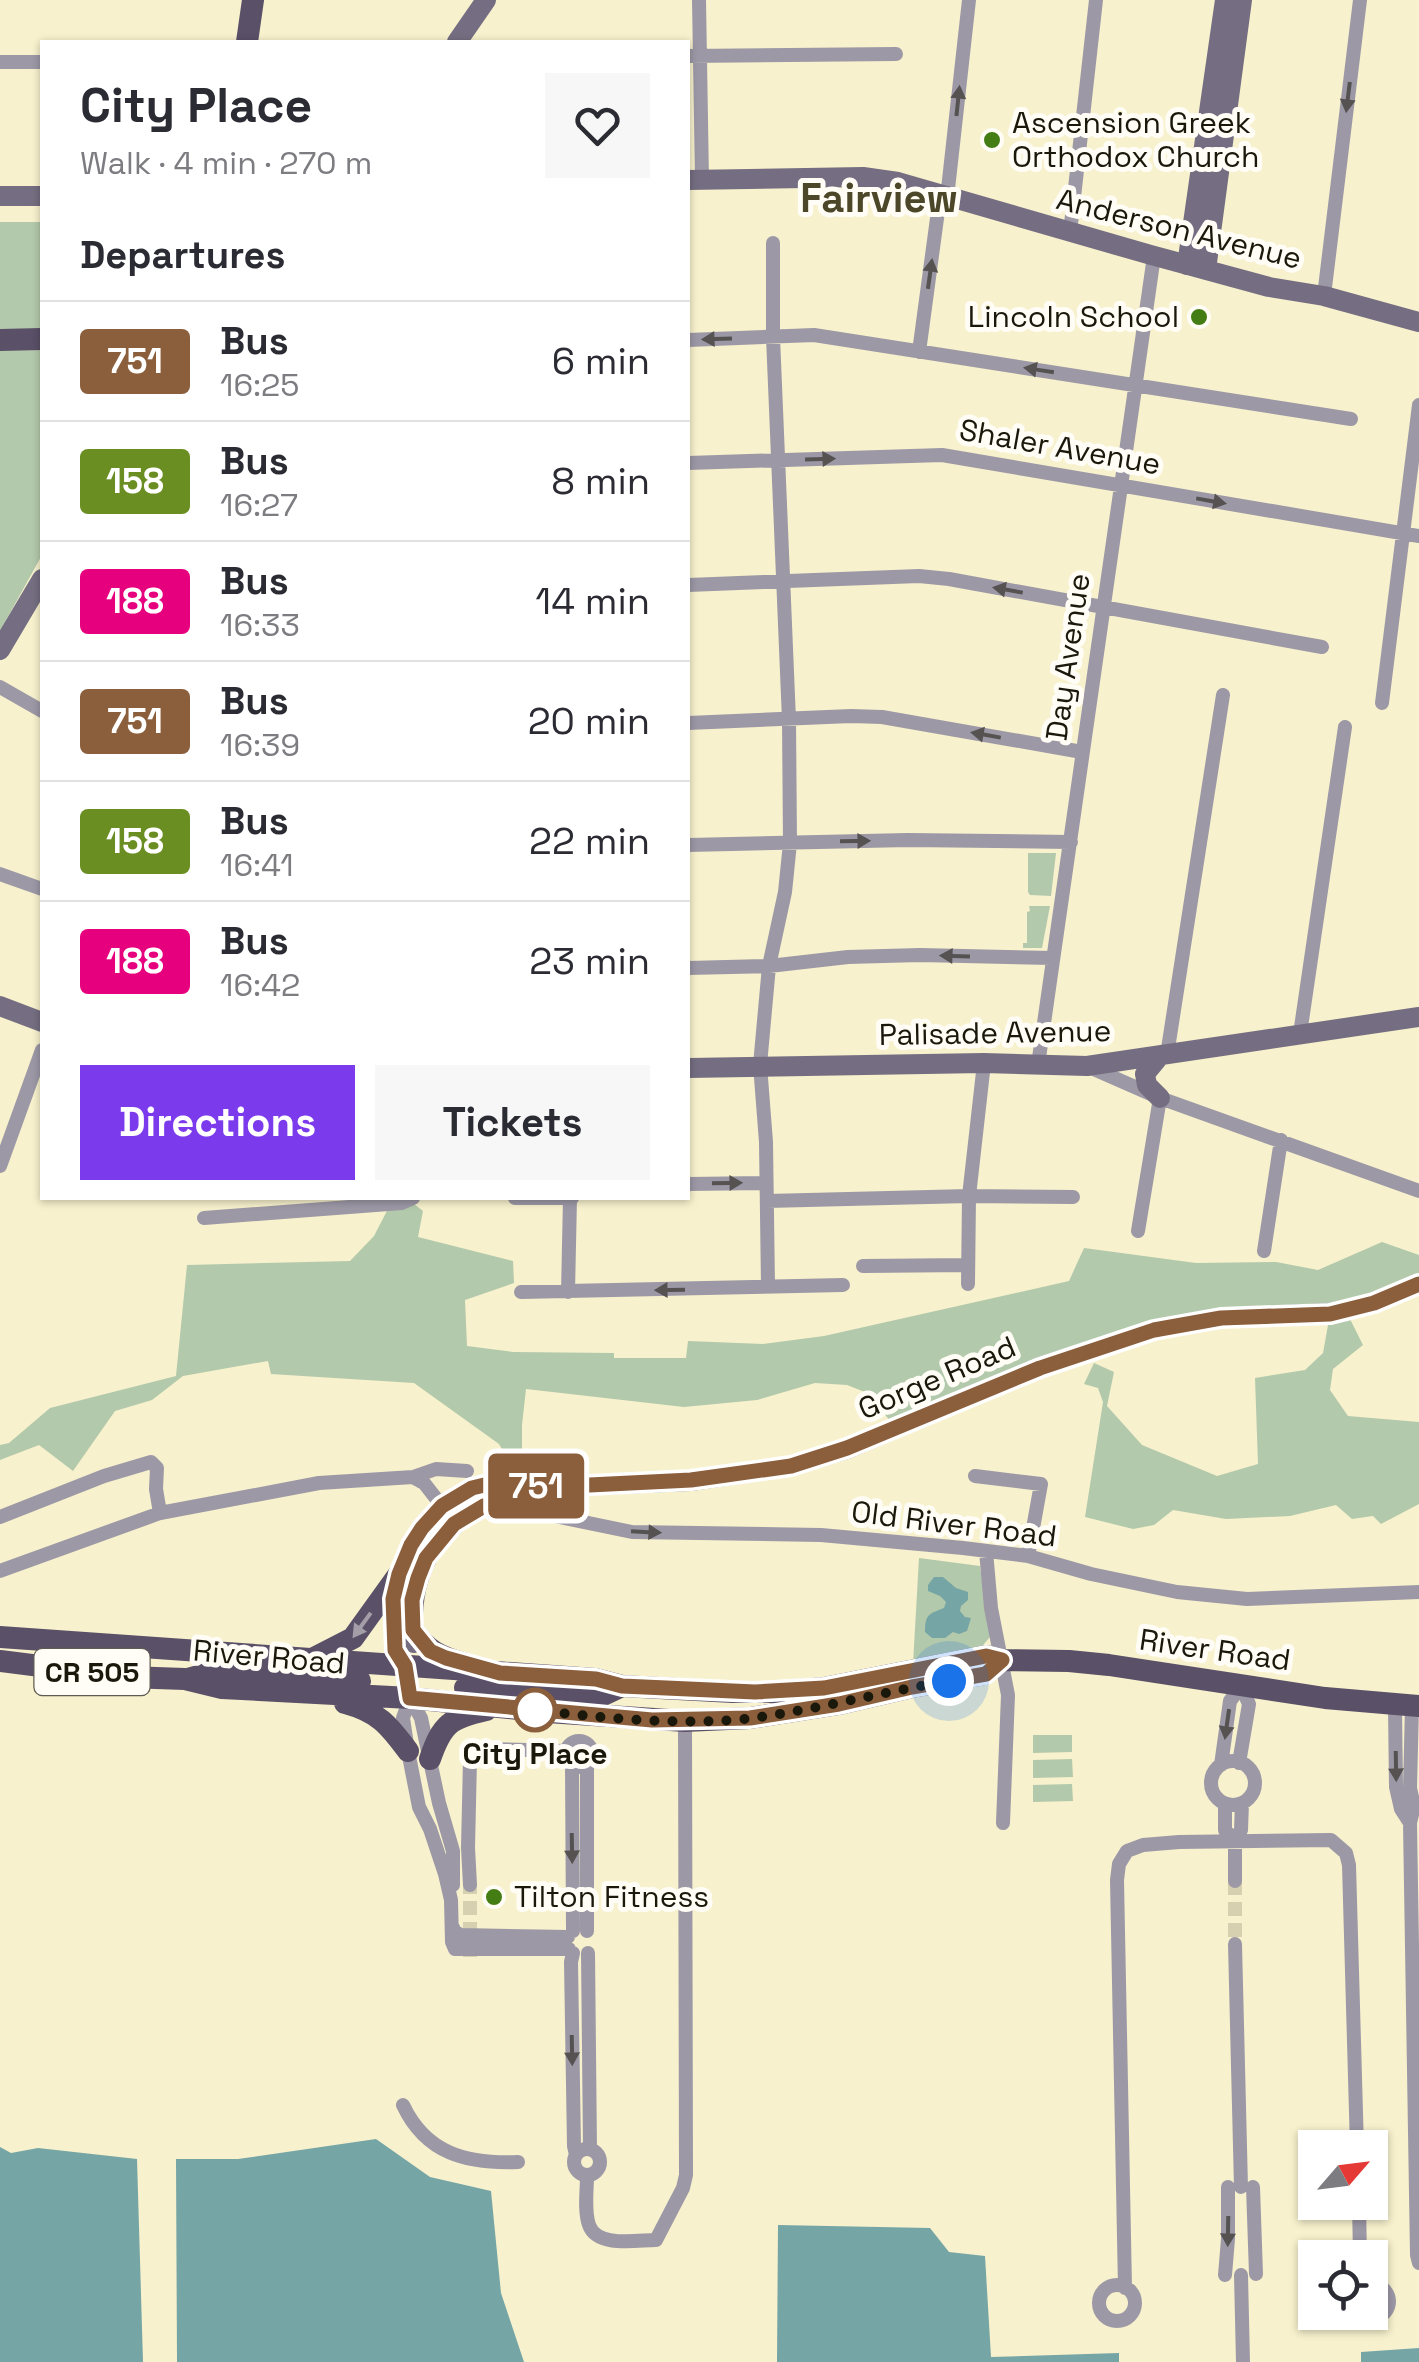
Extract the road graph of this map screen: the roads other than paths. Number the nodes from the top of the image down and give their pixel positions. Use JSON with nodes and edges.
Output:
{"nodes":[{"id":1,"x":253,"y":0,"type":"edge"},
{"id":2,"x":486,"y":0,"type":"edge"},
{"id":3,"x":699,"y":0,"type":"edge"},
{"id":4,"x":969,"y":0,"type":"edge"},
{"id":5,"x":1096,"y":0,"type":"edge"},
{"id":6,"x":1225,"y":0,"type":"edge"},
{"id":7,"x":1242,"y":0,"type":"edge"},
{"id":8,"x":1360,"y":0,"type":"edge"},
{"id":9,"x":1230,"y":24,"type":"junction"},
{"id":10,"x":247,"y":40,"type":"edge"},
{"id":11,"x":458,"y":40,"type":"edge"},
{"id":12,"x":896,"y":54,"type":"dead end"},
{"id":13,"x":694,"y":56,"type":"edge"},
{"id":14,"x":0,"y":62,"type":"edge"},
{"id":15,"x":40,"y":62,"type":"edge"},
{"id":16,"x":695,"y":180,"type":"edge"},
{"id":17,"x":0,"y":196,"type":"edge"},
{"id":18,"x":40,"y":196,"type":"edge"},
{"id":19,"x":944,"y":197,"type":"junction"},
{"id":20,"x":1070,"y":233,"type":"junction"},
{"id":21,"x":773,"y":243,"type":"dead end"},
{"id":22,"x":1154,"y":256,"type":"junction"},
{"id":23,"x":1197,"y":268,"type":"junction"},
{"id":24,"x":1324,"y":296,"type":"junction"},
{"id":25,"x":1419,"y":322,"type":"edge"},
{"id":26,"x":772,"y":337,"type":"junction"},
{"id":27,"x":40,"y":339,"type":"edge"},
{"id":28,"x":0,"y":340,"type":"edge"},
{"id":29,"x":690,"y":340,"type":"edge"},
{"id":30,"x":919,"y":352,"type":"junction"},
{"id":31,"x":1136,"y":385,"type":"junction"},
{"id":32,"x":1419,"y":405,"type":"edge"},
{"id":33,"x":1351,"y":418,"type":"dead end"},
{"id":34,"x":776,"y":460,"type":"junction"},
{"id":35,"x":690,"y":463,"type":"edge"},
{"id":36,"x":1121,"y":485,"type":"junction"},
{"id":37,"x":1402,"y":534,"type":"junction"},
{"id":38,"x":1419,"y":536,"type":"edge"},
{"id":39,"x":783,"y":582,"type":"junction"},
{"id":40,"x":690,"y":585,"type":"edge"},
{"id":41,"x":36,"y":603,"type":"edge"},
{"id":42,"x":1104,"y":607,"type":"junction"},
{"id":43,"x":1322,"y":647,"type":"dead end"},
{"id":44,"x":0,"y":650,"type":"edge"},
{"id":45,"x":0,"y":687,"type":"edge"},
{"id":46,"x":1223,"y":695,"type":"dead end"},
{"id":47,"x":1382,"y":702,"type":"dead end"},
{"id":48,"x":40,"y":709,"type":"edge"},
{"id":49,"x":788,"y":720,"type":"junction"},
{"id":50,"x":690,"y":723,"type":"edge"},
{"id":51,"x":1345,"y":727,"type":"dead end"},
{"id":52,"x":1082,"y":752,"type":"junction"},
{"id":53,"x":1071,"y":842,"type":"junction"},
{"id":54,"x":790,"y":843,"type":"junction"},
{"id":55,"x":690,"y":845,"type":"edge"},
{"id":56,"x":0,"y":874,"type":"edge"},
{"id":57,"x":40,"y":888,"type":"edge"},
{"id":58,"x":1052,"y":958,"type":"junction"},
{"id":59,"x":770,"y":966,"type":"junction"},
{"id":60,"x":690,"y":968,"type":"edge"},
{"id":61,"x":0,"y":1006,"type":"edge"},
{"id":62,"x":1419,"y":1017,"type":"edge"},
{"id":63,"x":40,"y":1021,"type":"edge"},
{"id":64,"x":1300,"y":1034,"type":"junction"},
{"id":65,"x":40,"y":1056,"type":"edge"},
{"id":66,"x":1163,"y":1056,"type":"junction"},
{"id":67,"x":984,"y":1064,"type":"junction"},
{"id":68,"x":760,"y":1065,"type":"junction"},
{"id":69,"x":1038,"y":1065,"type":"junction"},
{"id":70,"x":1086,"y":1066,"type":"junction"},
{"id":71,"x":690,"y":1068,"type":"edge"},
{"id":72,"x":1160,"y":1098,"type":"junction"},
{"id":73,"x":1281,"y":1140,"type":"junction"},
{"id":74,"x":0,"y":1166,"type":"edge"},
{"id":75,"x":766,"y":1182,"type":"junction"},
{"id":76,"x":690,"y":1184,"type":"edge"},
{"id":77,"x":1419,"y":1191,"type":"edge"},
{"id":78,"x":969,"y":1196,"type":"junction"},
{"id":79,"x":1073,"y":1197,"type":"dead end"},
{"id":80,"x":408,"y":1200,"type":"edge"},
{"id":81,"x":571,"y":1200,"type":"edge"},
{"id":82,"x":767,"y":1201,"type":"junction"},
{"id":83,"x":204,"y":1218,"type":"dead end"},
{"id":84,"x":1138,"y":1231,"type":"dead end"},
{"id":85,"x":1264,"y":1251,"type":"dead end"},
{"id":86,"x":968,"y":1265,"type":"junction"},
{"id":87,"x":864,"y":1266,"type":"dead end"},
{"id":88,"x":968,"y":1284,"type":"dead end"},
{"id":89,"x":1419,"y":1284,"type":"edge"},
{"id":90,"x":843,"y":1285,"type":"dead end"},
{"id":91,"x":768,"y":1286,"type":"junction"},
{"id":92,"x":521,"y":1292,"type":"dead end"},
{"id":93,"x":568,"y":1292,"type":"junction"},
{"id":94,"x":467,"y":1471,"type":"dead end"},
{"id":95,"x":976,"y":1476,"type":"dead end"},
{"id":96,"x":413,"y":1477,"type":"junction"},
{"id":97,"x":530,"y":1486,"type":"junction"},
{"id":98,"x":442,"y":1506,"type":"junction"},
{"id":99,"x":481,"y":1508,"type":"junction"},
{"id":100,"x":160,"y":1513,"type":"junction"},
{"id":101,"x":0,"y":1517,"type":"edge"},
{"id":102,"x":986,"y":1551,"type":"junction"},
{"id":103,"x":1028,"y":1556,"type":"junction"},
{"id":104,"x":0,"y":1571,"type":"edge"},
{"id":105,"x":399,"y":1574,"type":"junction"},
{"id":106,"x":1419,"y":1592,"type":"edge"},
{"id":107,"x":413,"y":1630,"type":"junction"},
{"id":108,"x":0,"y":1638,"type":"edge"},
{"id":109,"x":310,"y":1659,"type":"junction"},
{"id":110,"x":1002,"y":1660,"type":"junction"},
{"id":111,"x":0,"y":1661,"type":"edge"},
{"id":112,"x":405,"y":1666,"type":"junction"},
{"id":113,"x":500,"y":1673,"type":"junction"},
{"id":114,"x":185,"y":1680,"type":"junction"},
{"id":115,"x":622,"y":1686,"type":"junction"},
{"id":116,"x":1241,"y":1686,"type":"junction"},
{"id":117,"x":308,"y":1693,"type":"junction"},
{"id":118,"x":410,"y":1698,"type":"junction"},
{"id":119,"x":1409,"y":1706,"type":"edge"},
{"id":120,"x":499,"y":1707,"type":"junction"},
{"id":121,"x":685,"y":1721,"type":"junction"},
{"id":122,"x":1416,"y":1745,"type":"edge"},
{"id":123,"x":419,"y":1755,"type":"junction"},
{"id":124,"x":1239,"y":1762,"type":"junction"},
{"id":125,"x":1222,"y":1765,"type":"junction"},
{"id":126,"x":1242,"y":1803,"type":"junction"},
{"id":127,"x":1225,"y":1804,"type":"junction"},
{"id":128,"x":1410,"y":1823,"type":"junction"},
{"id":129,"x":1004,"y":1824,"type":"dead end"},
{"id":130,"x":1235,"y":1840,"type":"junction"},
{"id":131,"x":1235,"y":1881,"type":"tunnel mouth"},
{"id":132,"x":470,"y":1885,"type":"tunnel mouth"},
{"id":133,"x":450,"y":1900,"type":"junction"},
{"id":134,"x":576,"y":1942,"type":"junction"},
{"id":135,"x":1236,"y":1944,"type":"tunnel mouth"},
{"id":136,"x":1416,"y":2018,"type":"edge"},
{"id":137,"x":403,"y":2105,"type":"dead end"},
{"id":138,"x":1356,"y":2130,"type":"edge"},
{"id":139,"x":583,"y":2152,"type":"junction"},
{"id":140,"x":518,"y":2162,"type":"dead end"},
{"id":141,"x":587,"y":2176,"type":"junction"},
{"id":142,"x":1241,"y":2187,"type":"junction"},
{"id":143,"x":1418,"y":2259,"type":"edge"},
{"id":144,"x":1241,"y":2275,"type":"junction"},
{"id":145,"x":1125,"y":2288,"type":"dead end"},
{"id":146,"x":1243,"y":2362,"type":"edge"}],
"edges":[{"from":1,"to":10,"type":"main road"},
{"from":2,"to":11,"type":"main road"},
{"from":3,"to":13,"type":"street"},
{"from":19,"to":4,"type":"street","one_way":true},
{"from":5,"to":20,"type":"street"},
{"from":6,"to":9,"type":"main road"},
{"from":7,"to":9,"type":"main road"},
{"from":8,"to":24,"type":"street","one_way":true},
{"from":9,"to":23,"type":"main road"},
{"from":12,"to":13,"type":"street"},
{"from":13,"to":16,"type":"street"},
{"from":14,"to":15,"type":"street"},
{"from":16,"to":19,"type":"main road","name":"Anderson Avenue"},
{"from":17,"to":18,"type":"main road"},
{"from":19,"to":20,"type":"main road","name":"Anderson Avenue"},
{"from":30,"to":19,"type":"street","one_way":true},
{"from":20,"to":22,"type":"main road","name":"Anderson Avenue"},
{"from":21,"to":26,"type":"street"},
{"from":22,"to":23,"type":"main road","name":"Anderson Avenue"},
{"from":22,"to":31,"type":"street","name":"Day Avenue"},
{"from":23,"to":24,"type":"main road","name":"Anderson Avenue"},
{"from":24,"to":25,"type":"main road","name":"Anderson Avenue"},
{"from":26,"to":29,"type":"street","one_way":true},
{"from":26,"to":30,"type":"street"},
{"from":26,"to":34,"type":"street"},
{"from":27,"to":28,"type":"main road"},
{"from":31,"to":30,"type":"street","one_way":true},
{"from":31,"to":33,"type":"street"},
{"from":31,"to":36,"type":"street","name":"Day Avenue"},
{"from":32,"to":37,"type":"street"},
{"from":34,"to":35,"type":"street","name":"Shaler Avenue"},
{"from":34,"to":36,"type":"street","name":"Shaler Avenue","one_way":true},
{"from":34,"to":39,"type":"street"},
{"from":36,"to":37,"type":"street","name":"Shaler Avenue","one_way":true},
{"from":36,"to":42,"type":"street","name":"Day Avenue"},
{"from":37,"to":38,"type":"street","name":"Shaler Avenue"},
{"from":37,"to":47,"type":"street"},
{"from":39,"to":40,"type":"street"},
{"from":42,"to":39,"type":"street","one_way":true},
{"from":39,"to":49,"type":"street"},
{"from":41,"to":44,"type":"main road"},
{"from":42,"to":43,"type":"street"},
{"from":42,"to":52,"type":"street","name":"Day Avenue"},
{"from":45,"to":48,"type":"street"},
{"from":46,"to":66,"type":"street"},
{"from":49,"to":50,"type":"street"},
{"from":52,"to":49,"type":"street","one_way":true},
{"from":49,"to":54,"type":"street"},
{"from":51,"to":64,"type":"street"},
{"from":52,"to":53,"type":"street","name":"Day Avenue"},
{"from":54,"to":53,"type":"street","one_way":true},
{"from":53,"to":58,"type":"street","name":"Day Avenue"},
{"from":54,"to":55,"type":"street"},
{"from":54,"to":59,"type":"street"},
{"from":56,"to":57,"type":"street"},
{"from":58,"to":59,"type":"street","one_way":true},
{"from":58,"to":69,"type":"street","name":"Day Avenue"},
{"from":59,"to":60,"type":"street"},
{"from":59,"to":68,"type":"street"},
{"from":61,"to":63,"type":"main road"},
{"from":62,"to":64,"type":"main road","name":"Palisade Avenue"},
{"from":64,"to":66,"type":"main road","name":"Palisade Avenue"},
{"from":65,"to":74,"type":"street"},
{"from":66,"to":70,"type":"main road","name":"Palisade Avenue"},
{"from":66,"to":72,"type":"main road"},
{"from":67,"to":68,"type":"main road","name":"Palisade Avenue"},
{"from":67,"to":69,"type":"main road","name":"Palisade Avenue"},
{"from":67,"to":78,"type":"street"},
{"from":68,"to":71,"type":"main road","name":"Palisade Avenue"},
{"from":68,"to":75,"type":"street"},
{"from":69,"to":70,"type":"main road","name":"Palisade Avenue"},
{"from":70,"to":72,"type":"street"},
{"from":72,"to":73,"type":"street"},
{"from":72,"to":84,"type":"street"},
{"from":73,"to":77,"type":"street"},
{"from":73,"to":85,"type":"street"},
{"from":76,"to":75,"type":"street","one_way":true},
{"from":75,"to":82,"type":"street"},
{"from":78,"to":79,"type":"street"},
{"from":78,"to":82,"type":"street"},
{"from":78,"to":86,"type":"street"},
{"from":80,"to":83,"type":"street"},
{"from":81,"to":93,"type":"street"},
{"from":82,"to":91,"type":"street"},
{"from":86,"to":87,"type":"street"},
{"from":86,"to":88,"type":"street"},
{"from":89,"to":97,"type":"main road","name":"Gorge Road"},
{"from":90,"to":91,"type":"street"},
{"from":91,"to":93,"type":"street","one_way":true},
{"from":92,"to":93,"type":"street"},
{"from":94,"to":96,"type":"street"},
{"from":95,"to":103,"type":"street"},
{"from":96,"to":98,"type":"street"},
{"from":96,"to":100,"type":"street"},
{"from":97,"to":98,"type":"main road","name":"Gorge Road"},
{"from":97,"to":99,"type":"main road","name":"Gorge Road"},
{"from":98,"to":105,"type":"main road","name":"Gorge Road"},
{"from":99,"to":102,"type":"street","name":"Old River Road","one_way":true},
{"from":99,"to":107,"type":"main road","name":"Gorge Road"},
{"from":100,"to":101,"type":"street"},
{"from":100,"to":104,"type":"street"},
{"from":102,"to":103,"type":"street","name":"Old River Road"},
{"from":102,"to":110,"type":"street"},
{"from":103,"to":106,"type":"street","name":"Old River Road"},
{"from":105,"to":109,"type":"main road","one_way":true},
{"from":105,"to":112,"type":"main road","name":"Gorge Road"},
{"from":107,"to":112,"type":"main road","name":"Gorge Road"},
{"from":107,"to":113,"type":"main road"},
{"from":108,"to":109,"type":"main road","name":"River Road","number":"CR 505"},
{"from":109,"to":112,"type":"main road","name":"River Road","number":"CR 505"},
{"from":110,"to":115,"type":"main road","name":"River Road","number":"CR 505"},
{"from":110,"to":116,"type":"main road","name":"River Road","number":"CR 505"},
{"from":110,"to":121,"type":"main road","name":"River Road","number":"CR 505"},
{"from":110,"to":129,"type":"street"},
{"from":111,"to":114,"type":"main road","name":"River Road","number":"CR 505"},
{"from":112,"to":113,"type":"main road","name":"River Road","number":"CR 505"},
{"from":112,"to":114,"type":"main road"},
{"from":112,"to":118,"type":"main road","name":"Gorge Road"},
{"from":113,"to":115,"type":"main road","name":"River Road","number":"CR 505"},
{"from":114,"to":117,"type":"main road","name":"River Road","number":"CR 505"},
{"from":115,"to":118,"type":"main road"},
{"from":116,"to":119,"type":"main road","name":"River Road","number":"CR 505"},
{"from":116,"to":124,"type":"street"},
{"from":116,"to":125,"type":"street","one_way":true},
{"from":117,"to":118,"type":"main road","name":"River Road","number":"CR 505"},
{"from":117,"to":123,"type":"main road"},
{"from":118,"to":120,"type":"main road","name":"River Road","number":"CR 505"},
{"from":118,"to":123,"type":"street"},
{"from":118,"to":123,"type":"street"},
{"from":119,"to":122,"type":"street"},
{"from":119,"to":128,"type":"street","one_way":true},
{"from":120,"to":121,"type":"main road","name":"River Road","number":"CR 505"},
{"from":120,"to":123,"type":"main road"},
{"from":121,"to":141,"type":"street"},
{"from":122,"to":128,"type":"street"},
{"from":123,"to":133,"type":"street"},
{"from":123,"to":133,"type":"street"},
{"from":124,"to":125,"type":"street"},
{"from":124,"to":126,"type":"street"},
{"from":125,"to":127,"type":"street"},
{"from":126,"to":127,"type":"street"},
{"from":126,"to":130,"type":"street"},
{"from":127,"to":130,"type":"street"},
{"from":128,"to":136,"type":"street"},
{"from":130,"to":131,"type":"street"},
{"from":130,"to":138,"type":"street"},
{"from":130,"to":145,"type":"street"},
{"from":132,"to":134,"type":"street"},
{"from":133,"to":134,"type":"street"},
{"from":134,"to":139,"type":"street"},
{"from":135,"to":142,"type":"street"},
{"from":136,"to":143,"type":"street"},
{"from":137,"to":140,"type":"street"},
{"from":139,"to":141,"type":"street"},
{"from":139,"to":141,"type":"street"},
{"from":142,"to":144,"type":"street"},
{"from":142,"to":144,"type":"street","one_way":true},
{"from":144,"to":146,"type":"street"}]}
